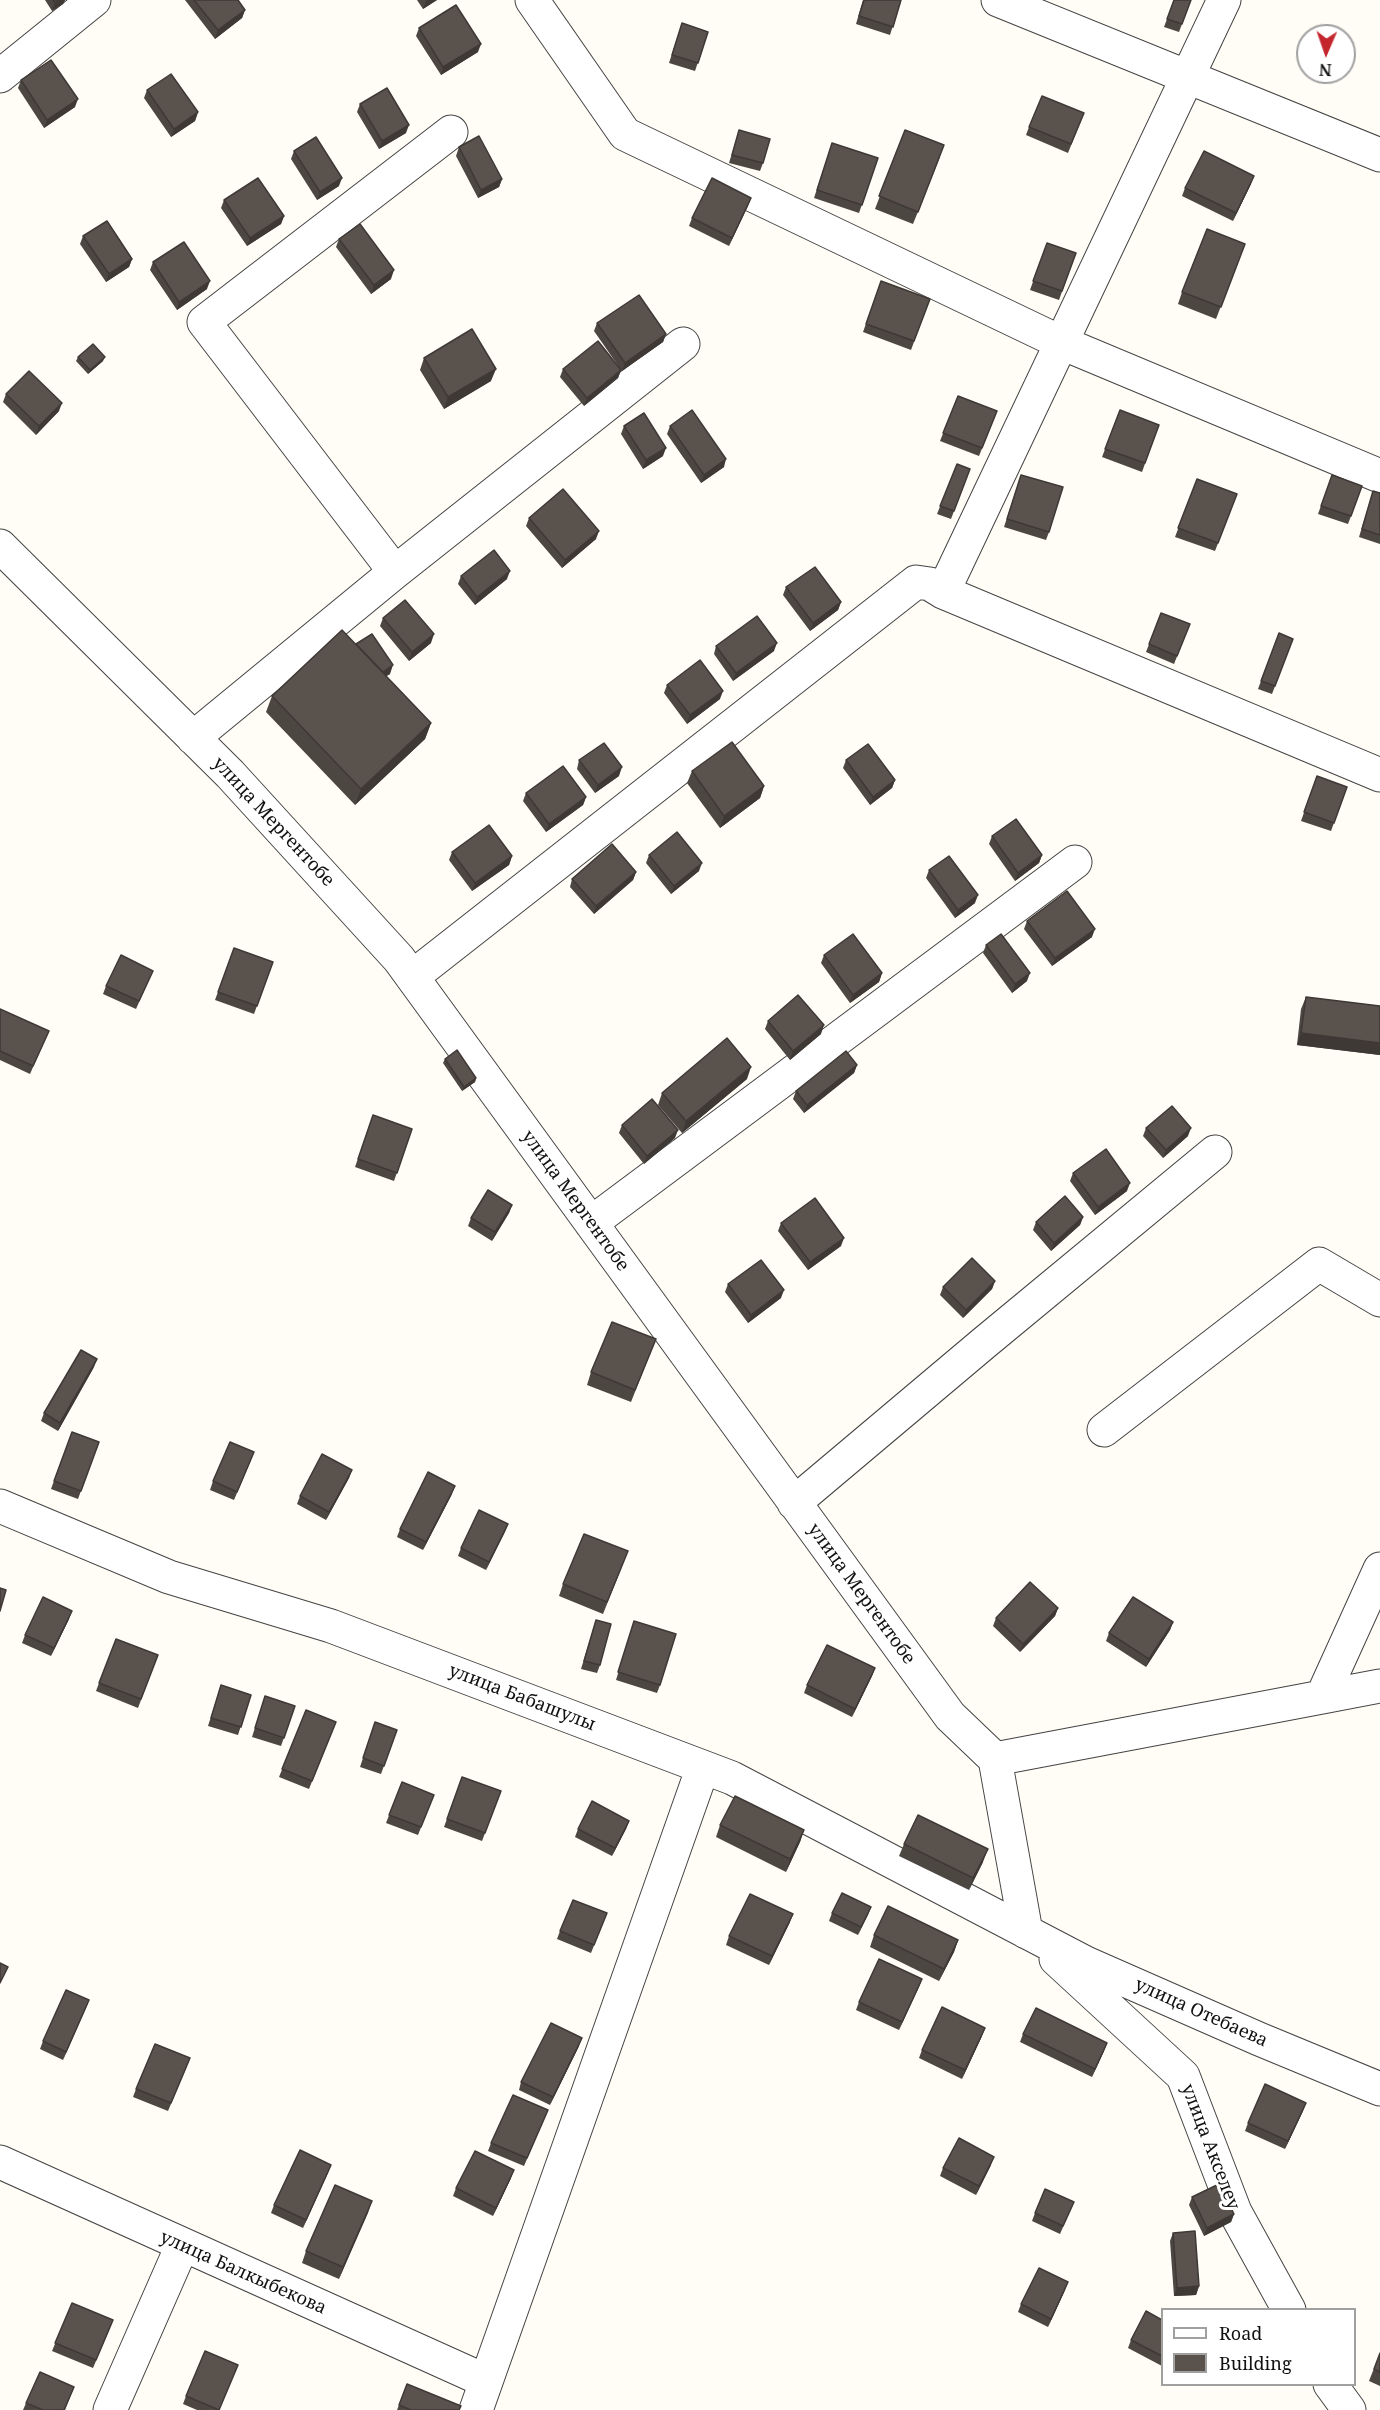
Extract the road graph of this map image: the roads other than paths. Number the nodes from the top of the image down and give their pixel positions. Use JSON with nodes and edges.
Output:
{"nodes":[{"id":1,"x":94,"y":0,"type":"edge"},
{"id":2,"x":532,"y":0,"type":"edge"},
{"id":3,"x":998,"y":0,"type":"edge"},
{"id":4,"x":1224,"y":0,"type":"edge"},
{"id":5,"x":0,"y":76,"type":"edge"},
{"id":6,"x":1187,"y":76,"type":"junction"},
{"id":7,"x":451,"y":132,"type":"dead end"},
{"id":8,"x":1380,"y":155,"type":"edge"},
{"id":9,"x":683,"y":344,"type":"dead end"},
{"id":10,"x":1062,"y":344,"type":"junction"},
{"id":11,"x":1380,"y":476,"type":"edge"},
{"id":12,"x":0,"y":546,"type":"edge"},
{"id":13,"x":395,"y":572,"type":"junction"},
{"id":14,"x":943,"y":592,"type":"junction"},
{"id":15,"x":193,"y":738,"type":"junction"},
{"id":16,"x":1380,"y":776,"type":"edge"},
{"id":17,"x":1075,"y":862,"type":"dead end"},
{"id":18,"x":412,"y":977,"type":"junction"},
{"id":19,"x":1215,"y":1152,"type":"dead end"},
{"id":20,"x":591,"y":1223,"type":"junction"},
{"id":21,"x":1380,"y":1300,"type":"edge"},
{"id":22,"x":1104,"y":1430,"type":"dead end"},
{"id":23,"x":794,"y":1503,"type":"junction"},
{"id":24,"x":0,"y":1506,"type":"edge"},
{"id":25,"x":1380,"y":1569,"type":"edge"},
{"id":26,"x":1380,"y":1686,"type":"edge"},
{"id":27,"x":1322,"y":1697,"type":"junction"},
{"id":28,"x":995,"y":1759,"type":"junction"},
{"id":29,"x":703,"y":1767,"type":"junction"},
{"id":30,"x":1026,"y":1932,"type":"junction"},
{"id":31,"x":1380,"y":2089,"type":"edge"},
{"id":32,"x":0,"y":2162,"type":"edge"},
{"id":33,"x":182,"y":2246,"type":"junction"},
{"id":34,"x":1288,"y":2308,"type":"edge"},
{"id":35,"x":1331,"y":2386,"type":"edge"},
{"id":36,"x":481,"y":2396,"type":"edge"},
{"id":37,"x":110,"y":2410,"type":"edge"},
{"id":38,"x":1349,"y":2410,"type":"edge"}],
"edges":[{"from":1,"to":5,"type":"street"},
{"from":2,"to":10,"type":"street"},
{"from":3,"to":6,"type":"street"},
{"from":4,"to":6,"type":"street"},
{"from":6,"to":8,"type":"street"},
{"from":6,"to":10,"type":"street"},
{"from":7,"to":13,"type":"street"},
{"from":9,"to":13,"type":"street"},
{"from":10,"to":11,"type":"street"},
{"from":10,"to":14,"type":"street"},
{"from":12,"to":15,"type":"street","name":"улица Мергентобе"},
{"from":13,"to":15,"type":"street"},
{"from":14,"to":16,"type":"street"},
{"from":14,"to":18,"type":"street"},
{"from":15,"to":18,"type":"street","name":"улица Мергентобе"},
{"from":17,"to":20,"type":"street"},
{"from":18,"to":20,"type":"street","name":"улица Мергентобе"},
{"from":19,"to":23,"type":"street"},
{"from":20,"to":23,"type":"street","name":"улица Мергентобе"},
{"from":21,"to":22,"type":"street"},
{"from":23,"to":28,"type":"street","name":"улица Мергентобе"},
{"from":24,"to":29,"type":"street","name":"улица Бабашулы"},
{"from":25,"to":27,"type":"street"},
{"from":26,"to":27,"type":"street"},
{"from":27,"to":28,"type":"street"},
{"from":28,"to":30,"type":"street"},
{"from":29,"to":30,"type":"street","name":"улица Бабашулы"},
{"from":29,"to":36,"type":"street"},
{"from":30,"to":31,"type":"street","name":"улица Отебаева"},
{"from":30,"to":34,"type":"street","name":"улица Акселеу"},
{"from":32,"to":33,"type":"street","name":"улица Балкыбекова"},
{"from":33,"to":36,"type":"street","name":"улица Балкыбекова"},
{"from":33,"to":37,"type":"street"},
{"from":35,"to":38,"type":"street"}]}
